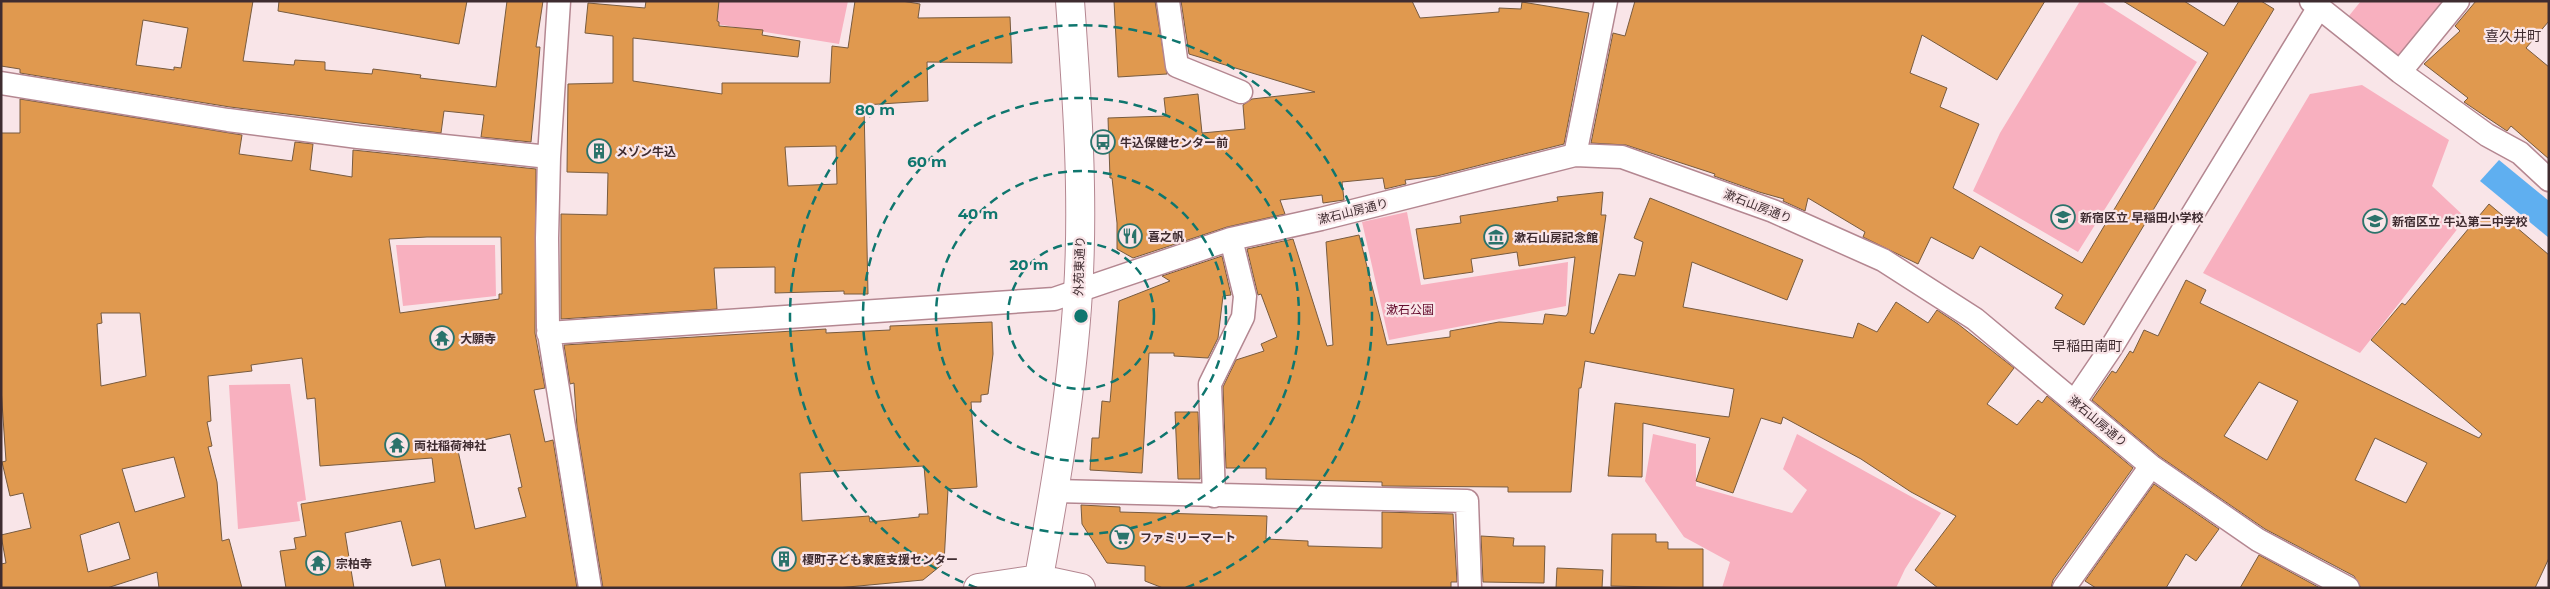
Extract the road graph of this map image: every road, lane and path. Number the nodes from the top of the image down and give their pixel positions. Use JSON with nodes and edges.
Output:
{"nodes":[{"id":1,"x":559,"y":1,"type":"edge"},
{"id":2,"x":1070,"y":1,"type":"edge"},
{"id":3,"x":1168,"y":1,"type":"edge"},
{"id":4,"x":2458,"y":1,"type":"edge"},
{"id":5,"x":1603,"y":2,"type":"edge"},
{"id":6,"x":2315,"y":4,"type":"edge"},
{"id":7,"x":2400,"y":72,"type":"junction"},
{"id":8,"x":1,"y":83,"type":"edge"},
{"id":9,"x":1242,"y":92,"type":"dead end"},
{"id":10,"x":1575,"y":155,"type":"junction"},
{"id":11,"x":549,"y":158,"type":"junction"},
{"id":12,"x":2549,"y":180,"type":"edge"},
{"id":13,"x":1232,"y":239,"type":"junction"},
{"id":14,"x":1078,"y":292,"type":"junction"},
{"id":15,"x":548,"y":333,"type":"junction"},
{"id":16,"x":2075,"y":401,"type":"junction"},
{"id":17,"x":2151,"y":466,"type":"junction"},
{"id":18,"x":1055,"y":491,"type":"junction"},
{"id":19,"x":1214,"y":496,"type":"junction"},
{"id":20,"x":1038,"y":583,"type":"edge"},
{"id":21,"x":590,"y":588,"type":"edge"},
{"id":22,"x":978,"y":588,"type":"edge"},
{"id":23,"x":1081,"y":588,"type":"edge"},
{"id":24,"x":1470,"y":588,"type":"edge"},
{"id":25,"x":2064,"y":588,"type":"edge"},
{"id":26,"x":2348,"y":588,"type":"edge"}],
"edges":[{"from":1,"to":11,"type":"street"},
{"from":2,"to":14,"type":"main road","name":"外苑東通り"},
{"from":3,"to":9,"type":"street"},
{"from":4,"to":7,"type":"street"},
{"from":5,"to":10,"type":"street"},
{"from":6,"to":7,"type":"street"},
{"from":6,"to":16,"type":"street"},
{"from":7,"to":12,"type":"street"},
{"from":8,"to":11,"type":"street"},
{"from":10,"to":13,"type":"street","name":"漱石山房通り"},
{"from":10,"to":16,"type":"street","name":"漱石山房通り"},
{"from":11,"to":15,"type":"street"},
{"from":13,"to":14,"type":"street","name":"漱石山房通り"},
{"from":13,"to":19,"type":"street"},
{"from":14,"to":15,"type":"street","name":"漱石山房通り"},
{"from":14,"to":18,"type":"main road","name":"外苑東通り"},
{"from":15,"to":21,"type":"street"},
{"from":16,"to":17,"type":"street","name":"漱石山房通り"},
{"from":17,"to":25,"type":"street"},
{"from":17,"to":26,"type":"street","name":"漱石山房通り"},
{"from":18,"to":19,"type":"street"},
{"from":18,"to":20,"type":"main road","name":"外苑東通り"},
{"from":19,"to":24,"type":"street"},
{"from":20,"to":22,"type":"main road"},
{"from":20,"to":23,"type":"main road"}]}
